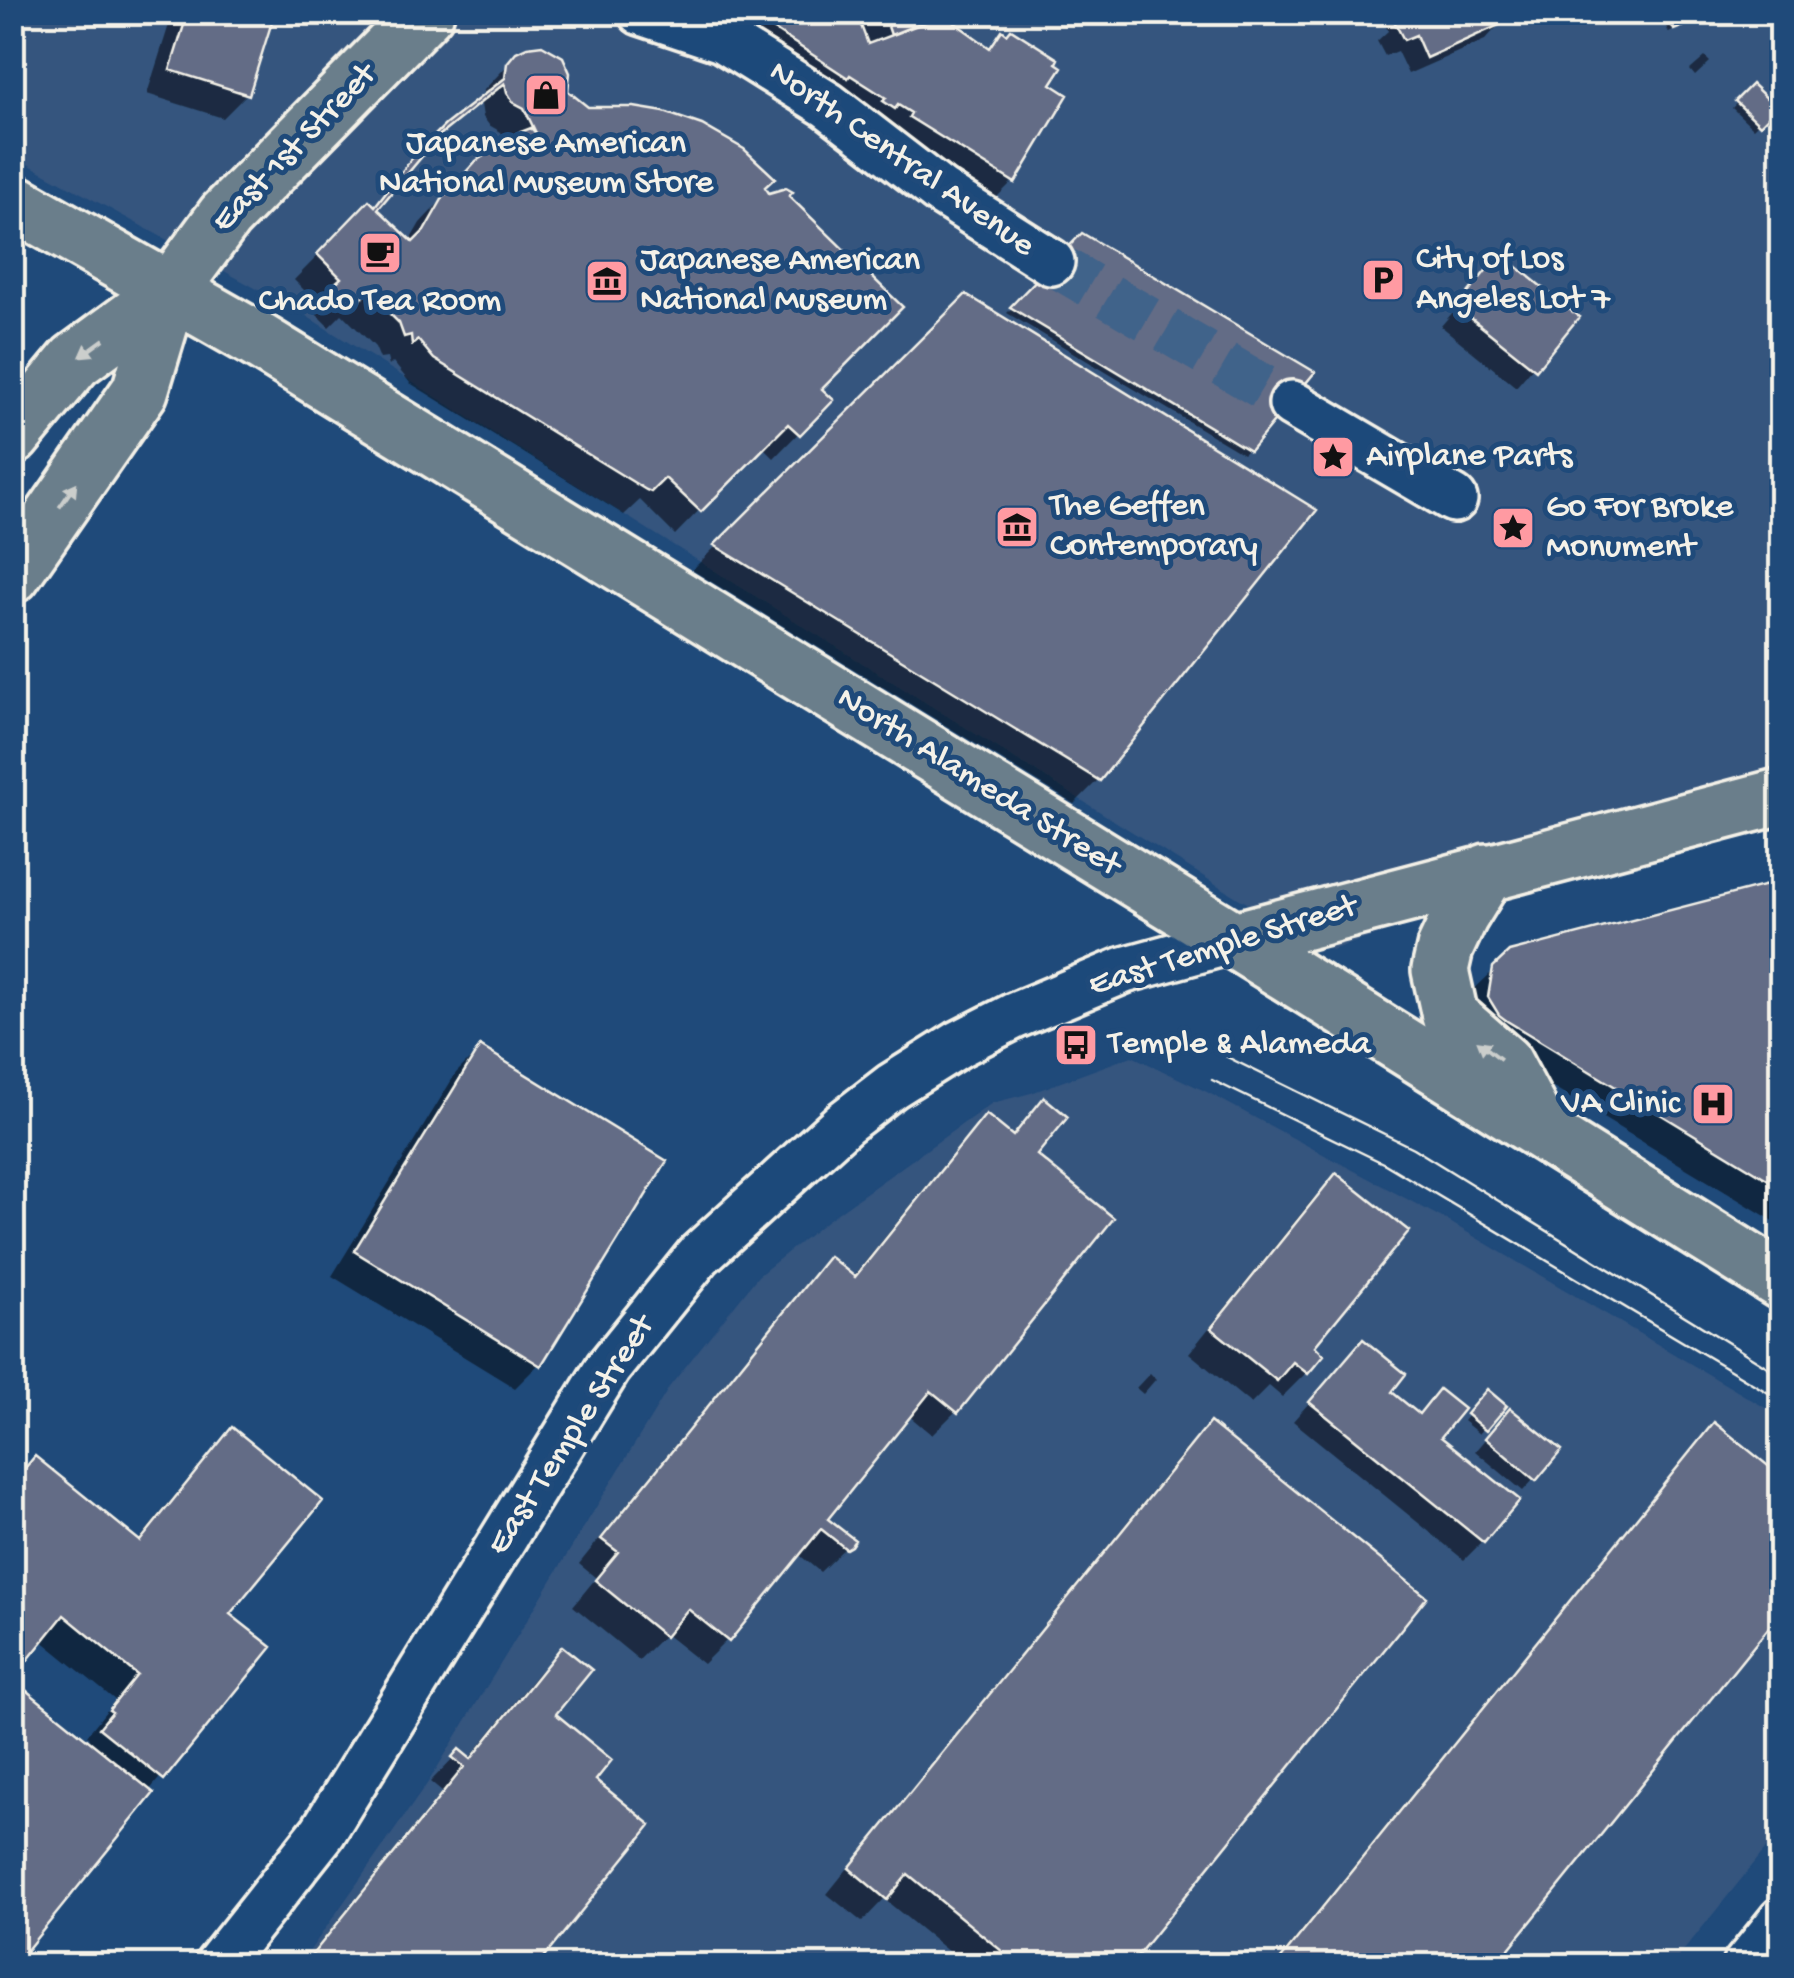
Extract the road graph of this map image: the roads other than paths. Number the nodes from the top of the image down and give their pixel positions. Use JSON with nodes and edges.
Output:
{"nodes":[{"id":1,"x":426,"y":12,"type":"edge"},
{"id":2,"x":641,"y":12,"type":"edge"},
{"id":3,"x":12,"y":201,"type":"edge"},
{"id":4,"x":1051,"y":262,"type":"tunnel mouth"},
{"id":5,"x":170,"y":291,"type":"junction"},
{"id":6,"x":1292,"y":404,"type":"tunnel mouth"},
{"id":7,"x":12,"y":436,"type":"edge"},
{"id":8,"x":1454,"y":499,"type":"dead end"},
{"id":9,"x":12,"y":575,"type":"edge"},
{"id":10,"x":1782,"y":796,"type":"edge"},
{"id":11,"x":1487,"y":872,"type":"junction"},
{"id":12,"x":1234,"y":940,"type":"junction"},
{"id":13,"x":1540,"y":1131,"type":"junction"},
{"id":14,"x":1782,"y":1282,"type":"edge"},
{"id":15,"x":1782,"y":1920,"type":"edge"},
{"id":16,"x":217,"y":1966,"type":"edge"},
{"id":17,"x":1745,"y":1966,"type":"edge"}],
"edges":[{"from":1,"to":5,"type":"main road","name":"East 1st Street"},
{"from":2,"to":4,"type":"street","name":"North Central Avenue"},
{"from":3,"to":5,"type":"main road","name":"North Alameda Street"},
{"from":5,"to":7,"type":"main road","name":"East 1st Street","one_way":true},
{"from":9,"to":5,"type":"main road","name":"East 1st Street","one_way":true},
{"from":5,"to":12,"type":"main road","name":"North Alameda Street"},
{"from":6,"to":8,"type":"street"},
{"from":10,"to":11,"type":"main road","name":"East Temple Street"},
{"from":11,"to":12,"type":"main road","name":"East Temple Street"},
{"from":13,"to":11,"type":"main road","one_way":true},
{"from":12,"to":13,"type":"main road","name":"North Alameda Street"},
{"from":12,"to":16,"type":"street","name":"East Temple Street"},
{"from":13,"to":14,"type":"main road","name":"North Alameda Street"},
{"from":15,"to":17,"type":"street"}]}
